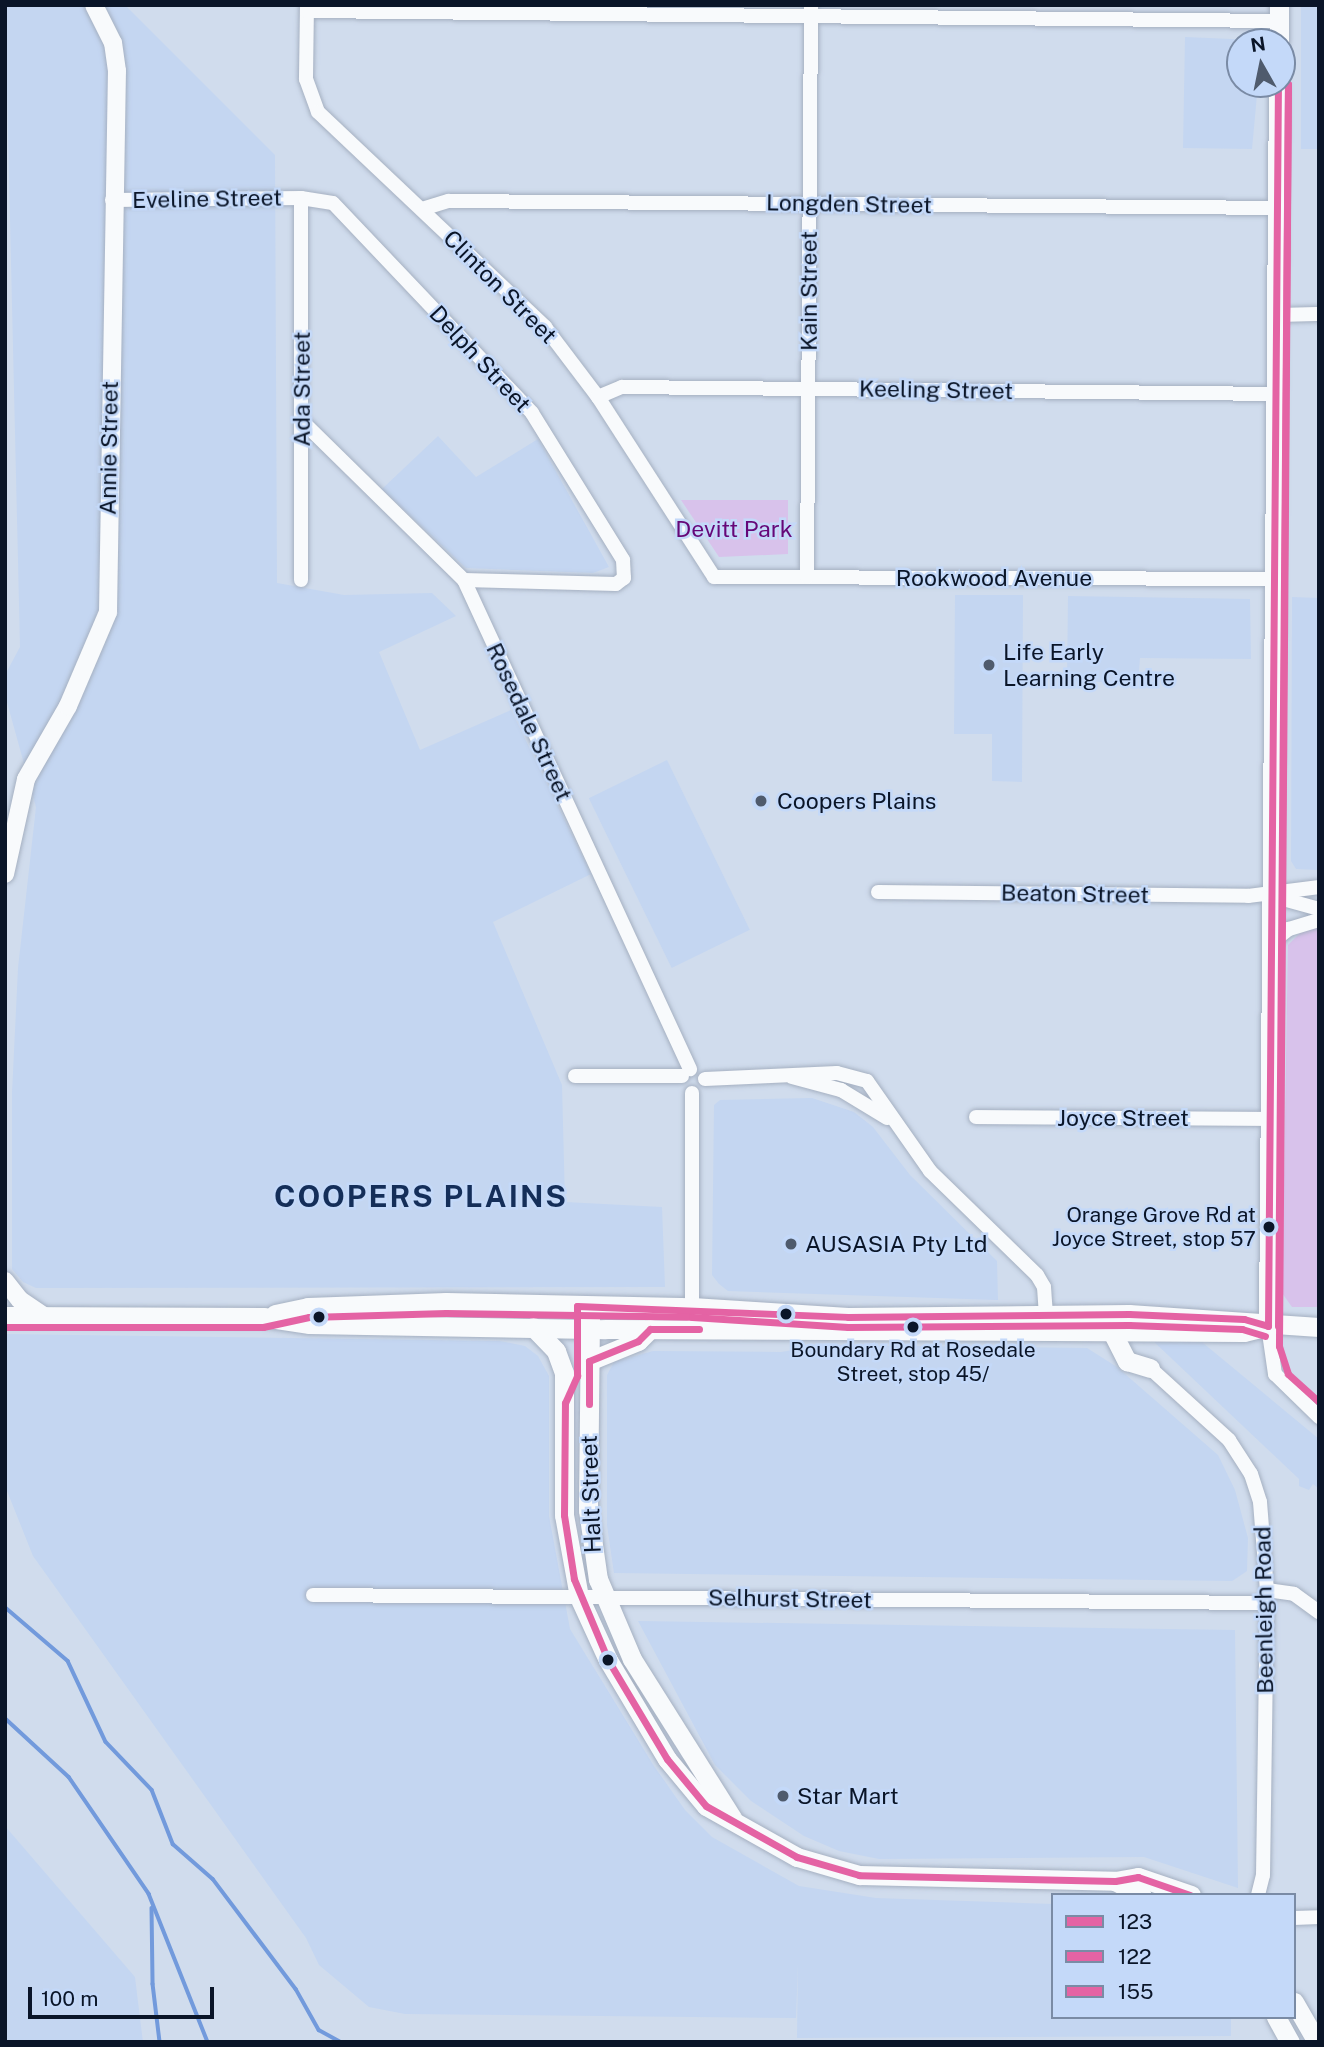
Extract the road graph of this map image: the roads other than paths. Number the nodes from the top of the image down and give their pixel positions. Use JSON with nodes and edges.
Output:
{"nodes":[{"id":1,"x":94,"y":5,"type":"edge"},
{"id":2,"x":307,"y":8,"type":"edge"},
{"id":3,"x":811,"y":11,"type":"edge"},
{"id":4,"x":1279,"y":13,"type":"edge"},
{"id":5,"x":1278,"y":98,"type":"edge"},
{"id":6,"x":301,"y":198,"type":"junction"},
{"id":7,"x":112,"y":200,"type":"junction"},
{"id":8,"x":810,"y":203,"type":"junction"},
{"id":9,"x":1277,"y":208,"type":"junction"},
{"id":10,"x":422,"y":209,"type":"junction"},
{"id":11,"x":1276,"y":314,"type":"junction"},
{"id":12,"x":1319,"y":314,"type":"edge"},
{"id":13,"x":809,"y":388,"type":"junction"},
{"id":14,"x":1276,"y":394,"type":"junction"},
{"id":15,"x":597,"y":397,"type":"junction"},
{"id":16,"x":302,"y":421,"type":"junction"},
{"id":17,"x":807,"y":576,"type":"junction"},
{"id":18,"x":714,"y":577,"type":"joint"},
{"id":19,"x":1273,"y":579,"type":"junction"},
{"id":20,"x":301,"y":580,"type":"dead end"},
{"id":21,"x":464,"y":580,"type":"junction"},
{"id":22,"x":5,"y":874,"type":"edge"},
{"id":23,"x":1319,"y":887,"type":"edge"},
{"id":24,"x":878,"y":892,"type":"dead end"},
{"id":25,"x":1272,"y":896,"type":"junction"},
{"id":26,"x":1319,"y":909,"type":"edge"},
{"id":27,"x":1319,"y":919,"type":"edge"},
{"id":28,"x":1271,"y":943,"type":"junction"},
{"id":29,"x":686,"y":1072,"type":"junction"},
{"id":30,"x":575,"y":1076,"type":"dead end"},
{"id":31,"x":705,"y":1079,"type":"junction"},
{"id":32,"x":692,"y":1093,"type":"junction"},
{"id":33,"x":976,"y":1117,"type":"dead end"},
{"id":34,"x":1270,"y":1119,"type":"junction"},
{"id":35,"x":5,"y":1281,"type":"edge"},
{"id":36,"x":584,"y":1306,"type":"junction"},
{"id":37,"x":692,"y":1307,"type":"junction"},
{"id":38,"x":1046,"y":1313,"type":"junction"},
{"id":39,"x":5,"y":1316,"type":"edge"},
{"id":40,"x":44,"y":1316,"type":"junction"},
{"id":41,"x":263,"y":1317,"type":"junction"},
{"id":42,"x":1268,"y":1326,"type":"junction"},
{"id":43,"x":533,"y":1327,"type":"junction"},
{"id":44,"x":1319,"y":1327,"type":"edge"},
{"id":45,"x":583,"y":1329,"type":"junction"},
{"id":46,"x":650,"y":1329,"type":"junction"},
{"id":47,"x":692,"y":1329,"type":"junction"},
{"id":48,"x":1112,"y":1332,"type":"junction"},
{"id":49,"x":589,"y":1361,"type":"junction"},
{"id":50,"x":1150,"y":1368,"type":"joint"},
{"id":51,"x":565,"y":1403,"type":"junction"},
{"id":52,"x":1319,"y":1417,"type":"edge"},
{"id":53,"x":313,"y":1595,"type":"dead end"},
{"id":54,"x":579,"y":1597,"type":"junction"},
{"id":55,"x":603,"y":1597,"type":"junction"},
{"id":56,"x":1267,"y":1597,"type":"junction"},
{"id":57,"x":1319,"y":1612,"type":"edge"},
{"id":58,"x":732,"y":1818,"type":"junction"},
{"id":59,"x":1115,"y":1881,"type":"junction"},
{"id":60,"x":1137,"y":1893,"type":"edge"},
{"id":61,"x":1185,"y":1893,"type":"edge"},
{"id":62,"x":1258,"y":1893,"type":"edge"},
{"id":63,"x":1319,"y":1917,"type":"edge"},
{"id":64,"x":1296,"y":1918,"type":"edge"},
{"id":65,"x":1296,"y":2005,"type":"edge"},
{"id":66,"x":1277,"y":2019,"type":"edge"},
{"id":67,"x":1290,"y":2042,"type":"edge"},
{"id":68,"x":1317,"y":2042,"type":"edge"}],
"edges":[{"from":1,"to":7,"type":"street","name":"Annie Street"},
{"from":2,"to":3,"type":"street"},
{"from":2,"to":10,"type":"street","name":"Clinton Street"},
{"from":3,"to":4,"type":"street"},
{"from":3,"to":8,"type":"street","name":"Kain Street"},
{"from":5,"to":9,"type":"main road"},
{"from":6,"to":7,"type":"street","name":"Eveline Street"},
{"from":6,"to":16,"type":"street","name":"Ada Street"},
{"from":6,"to":21,"type":"street","name":"Delph Street"},
{"from":7,"to":22,"type":"street","name":"Annie Street"},
{"from":8,"to":9,"type":"street","name":"Longden Street"},
{"from":8,"to":10,"type":"street","name":"Longden Street"},
{"from":8,"to":13,"type":"street","name":"Kain Street"},
{"from":9,"to":11,"type":"main road"},
{"from":10,"to":15,"type":"street","name":"Clinton Street"},
{"from":11,"to":12,"type":"street"},
{"from":11,"to":14,"type":"main road"},
{"from":13,"to":14,"type":"street","name":"Keeling Street"},
{"from":13,"to":15,"type":"street","name":"Keeling Street"},
{"from":13,"to":17,"type":"street","name":"Kain Street"},
{"from":14,"to":19,"type":"main road"},
{"from":15,"to":18,"type":"street","name":"Clinton Street"},
{"from":16,"to":20,"type":"street","name":"Ada Street"},
{"from":16,"to":21,"type":"street","name":"Rosedale Street"},
{"from":17,"to":18,"type":"street","name":"Rookwood Avenue"},
{"from":17,"to":19,"type":"street","name":"Rookwood Avenue"},
{"from":19,"to":25,"type":"main road"},
{"from":21,"to":29,"type":"street","name":"Rosedale Street"},
{"from":23,"to":25,"type":"street"},
{"from":24,"to":25,"type":"street","name":"Beaton Street"},
{"from":25,"to":26,"type":"street"},
{"from":25,"to":28,"type":"main road"},
{"from":27,"to":28,"type":"street"},
{"from":28,"to":34,"type":"main road"},
{"from":29,"to":30,"type":"street"},
{"from":29,"to":31,"type":"street"},
{"from":29,"to":32,"type":"street"},
{"from":31,"to":32,"type":"street"},
{"from":31,"to":38,"type":"street"},
{"from":32,"to":37,"type":"street"},
{"from":33,"to":34,"type":"street","name":"Joyce Street"},
{"from":34,"to":42,"type":"main road"},
{"from":35,"to":40,"type":"street"},
{"from":36,"to":37,"type":"main road"},
{"from":36,"to":41,"type":"main road"},
{"from":36,"to":45,"type":"main road","name":"Halt Street"},
{"from":37,"to":38,"type":"main road"},
{"from":37,"to":47,"type":"street"},
{"from":38,"to":42,"type":"main road"},
{"from":39,"to":40,"type":"main road"},
{"from":40,"to":41,"type":"main road"},
{"from":41,"to":43,"type":"main road"},
{"from":42,"to":44,"type":"main road"},
{"from":42,"to":48,"type":"main road"},
{"from":42,"to":52,"type":"street"},
{"from":43,"to":45,"type":"main road"},
{"from":43,"to":51,"type":"main road"},
{"from":45,"to":46,"type":"main road"},
{"from":45,"to":49,"type":"main road","name":"Halt Street"},
{"from":45,"to":51,"type":"main road","name":"Halt Street"},
{"from":46,"to":47,"type":"main road"},
{"from":46,"to":49,"type":"main road"},
{"from":47,"to":48,"type":"main road"},
{"from":48,"to":50,"type":"main road"},
{"from":49,"to":55,"type":"main road","name":"Halt Street"},
{"from":50,"to":56,"type":"street","name":"Beenleigh Road"},
{"from":51,"to":54,"type":"main road","name":"Halt Street"},
{"from":53,"to":54,"type":"street","name":"Selhurst Street"},
{"from":54,"to":55,"type":"street","name":"Selhurst Street"},
{"from":54,"to":58,"type":"main road","name":"Halt Street"},
{"from":55,"to":56,"type":"street","name":"Selhurst Street"},
{"from":55,"to":58,"type":"main road","name":"Halt Street"},
{"from":56,"to":57,"type":"street","name":"Selhurst Street"},
{"from":56,"to":62,"type":"street","name":"Beenleigh Road"},
{"from":58,"to":59,"type":"main road","name":"Halt Street"},
{"from":59,"to":60,"type":"main road"},
{"from":59,"to":61,"type":"main road","name":"Halt Street"},
{"from":63,"to":64,"type":"street"},
{"from":65,"to":68,"type":"main road"},
{"from":66,"to":67,"type":"main road"}]}
